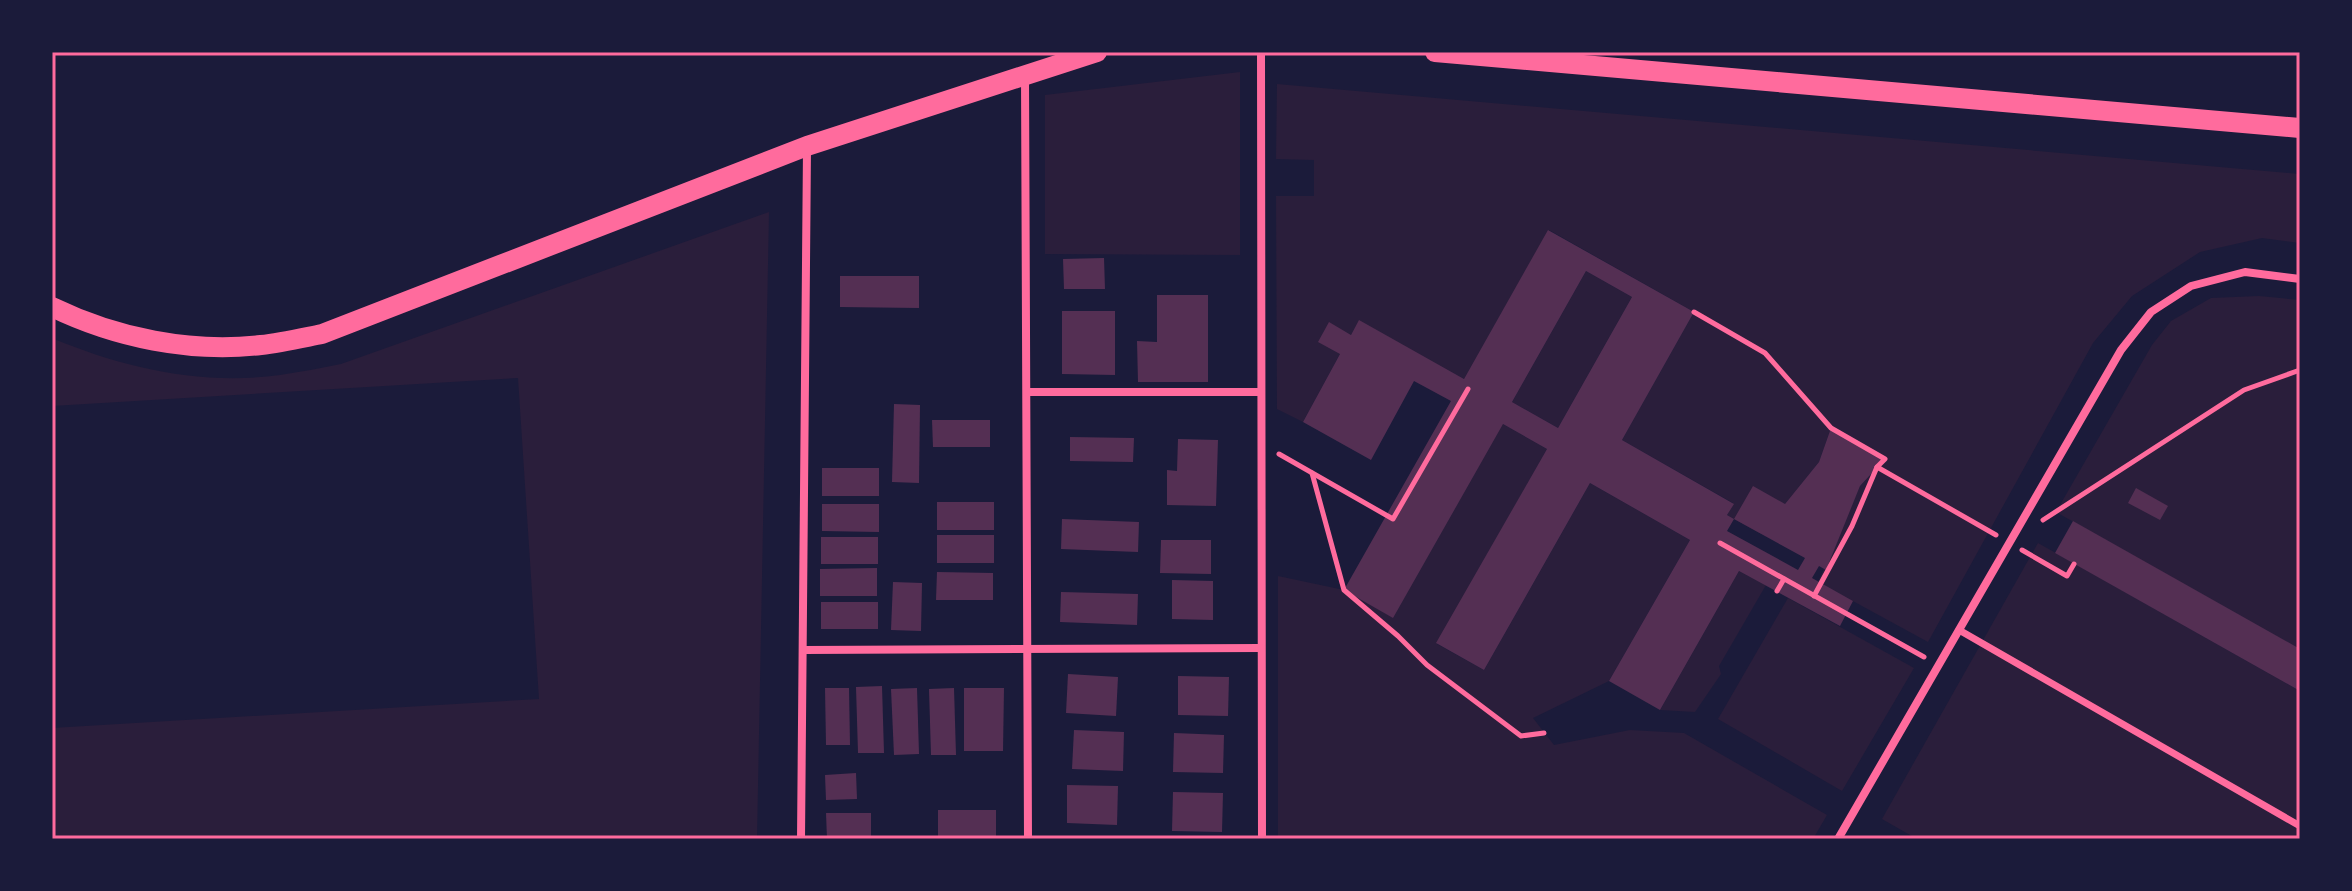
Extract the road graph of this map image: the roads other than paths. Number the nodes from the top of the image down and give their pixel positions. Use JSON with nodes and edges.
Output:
{"nodes":[{"id":1,"x":1097,"y":52,"type":"edge"},
{"id":2,"x":1261,"y":52,"type":"edge"},
{"id":3,"x":1435,"y":52,"type":"edge"},
{"id":4,"x":1025,"y":75,"type":"junction"},
{"id":5,"x":2300,"y":128,"type":"edge"},
{"id":6,"x":807,"y":146,"type":"junction"},
{"id":7,"x":2300,"y":279,"type":"edge"},
{"id":8,"x":52,"y":307,"type":"edge"},
{"id":9,"x":1027,"y":392,"type":"junction"},
{"id":10,"x":1261,"y":392,"type":"junction"},
{"id":11,"x":1959,"y":630,"type":"junction"},
{"id":12,"x":1261,"y":648,"type":"junction"},
{"id":13,"x":1027,"y":649,"type":"junction"},
{"id":14,"x":803,"y":650,"type":"junction"},
{"id":15,"x":2300,"y":826,"type":"edge"},
{"id":16,"x":801,"y":839,"type":"edge"},
{"id":17,"x":1028,"y":839,"type":"edge"},
{"id":18,"x":1262,"y":839,"type":"edge"},
{"id":19,"x":1838,"y":839,"type":"edge"}],
"edges":[{"from":1,"to":4,"type":"main road"},
{"from":2,"to":10,"type":"street"},
{"from":3,"to":5,"type":"main road"},
{"from":4,"to":6,"type":"main road"},
{"from":4,"to":9,"type":"street"},
{"from":6,"to":8,"type":"main road"},
{"from":6,"to":14,"type":"street"},
{"from":7,"to":11,"type":"street"},
{"from":9,"to":10,"type":"street"},
{"from":9,"to":13,"type":"street"},
{"from":10,"to":12,"type":"street"},
{"from":11,"to":15,"type":"street"},
{"from":11,"to":19,"type":"street"},
{"from":12,"to":13,"type":"street"},
{"from":12,"to":18,"type":"street"},
{"from":13,"to":14,"type":"street"},
{"from":13,"to":17,"type":"street"},
{"from":14,"to":16,"type":"street"}]}
